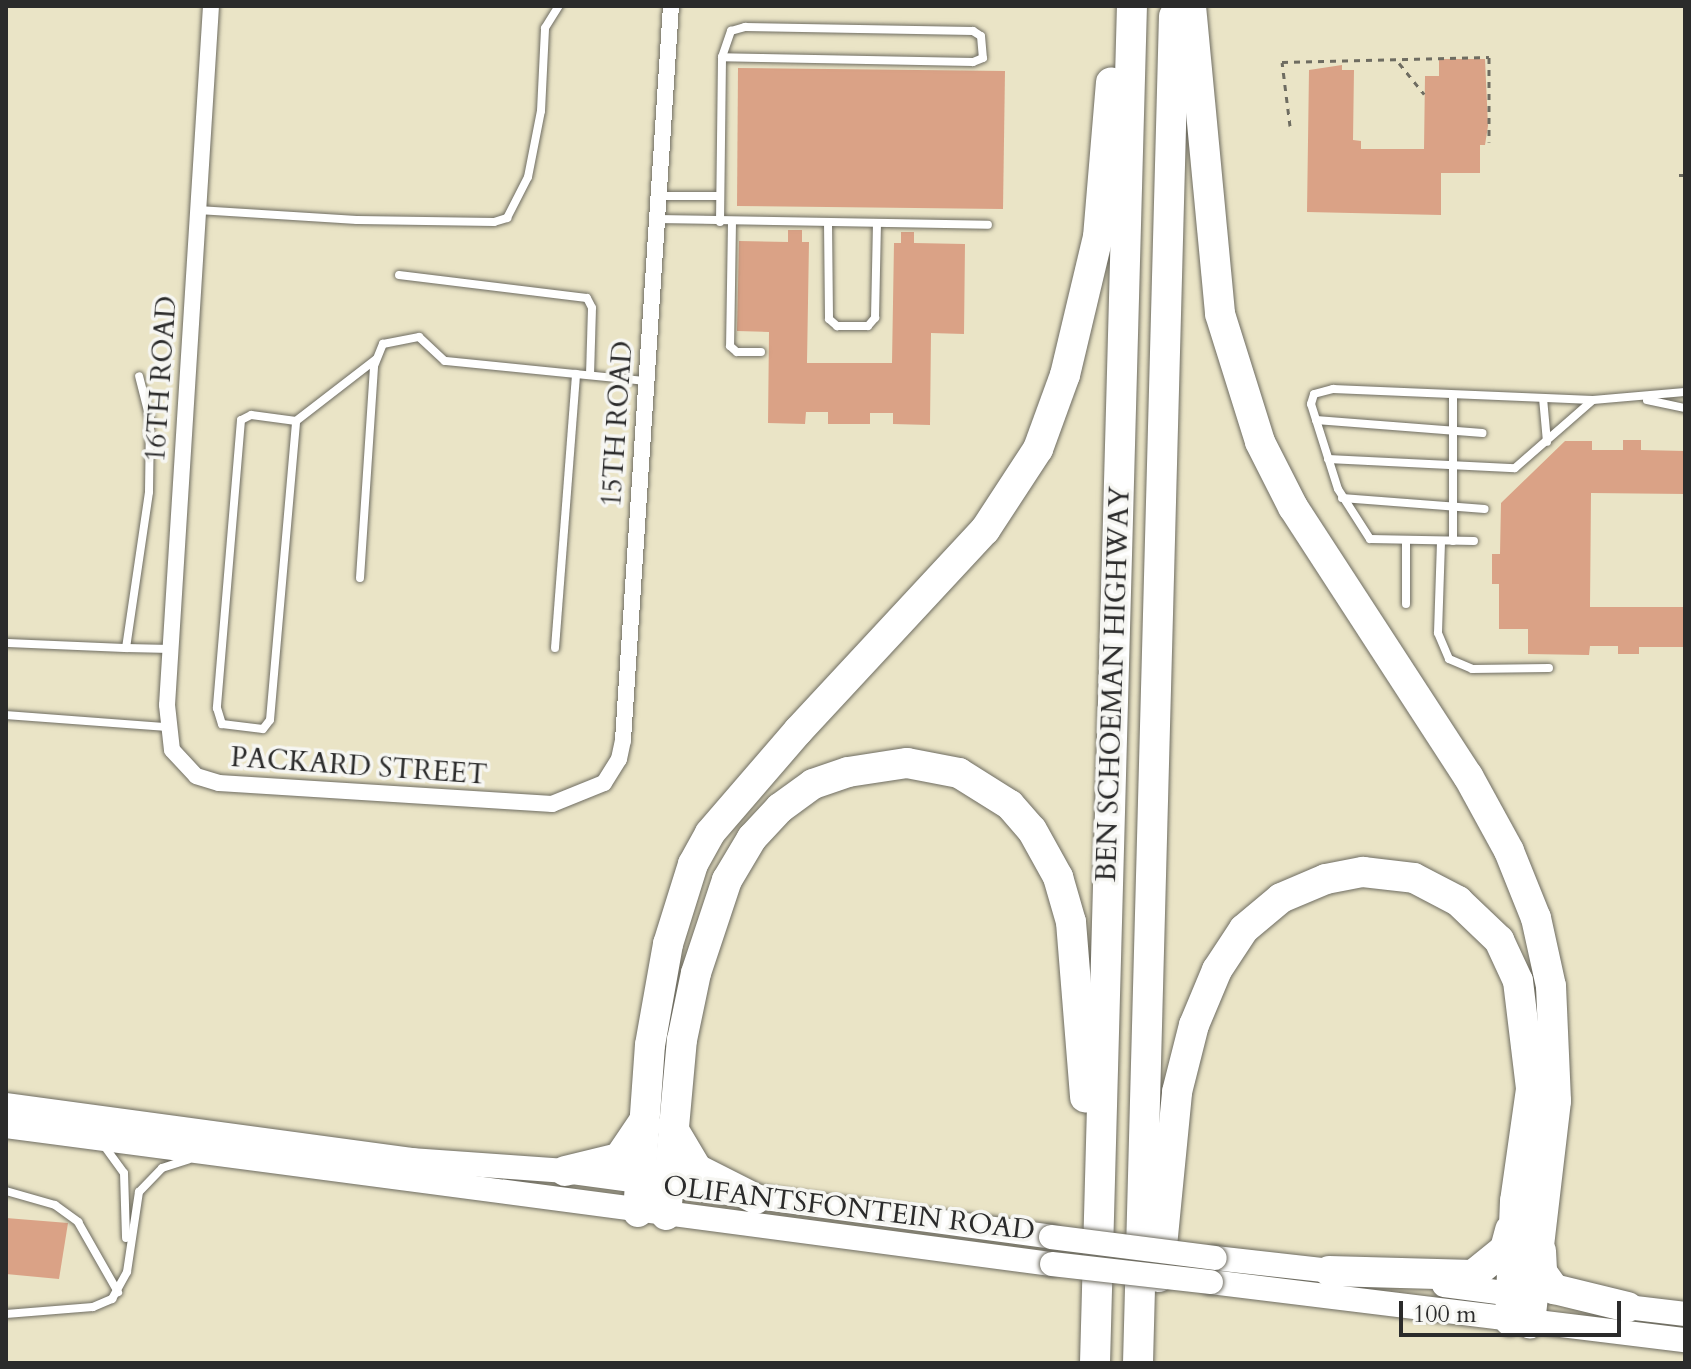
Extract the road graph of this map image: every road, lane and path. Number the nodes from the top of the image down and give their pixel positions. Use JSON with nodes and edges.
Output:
{"nodes":[{"id":1,"x":211,"y":6,"type":"edge"},
{"id":2,"x":559,"y":6,"type":"edge"},
{"id":3,"x":671,"y":6,"type":"edge"},
{"id":4,"x":1118,"y":6,"type":"edge"},
{"id":5,"x":1132,"y":6,"type":"edge"},
{"id":6,"x":1174,"y":6,"type":"edge"},
{"id":7,"x":1191,"y":6,"type":"edge"},
{"id":8,"x":722,"y":57,"type":"junction"},
{"id":9,"x":1399,"y":63,"type":"junction"},
{"id":10,"x":1424,"y":94,"type":"dead end"},
{"id":11,"x":1290,"y":126,"type":"dead end"},
{"id":12,"x":1489,"y":142,"type":"dead end"},
{"id":13,"x":658,"y":196,"type":"junction"},
{"id":14,"x":719,"y":196,"type":"junction"},
{"id":15,"x":198,"y":210,"type":"junction"},
{"id":16,"x":656,"y":219,"type":"junction"},
{"id":17,"x":720,"y":222,"type":"junction"},
{"id":18,"x":732,"y":222,"type":"junction"},
{"id":19,"x":828,"y":222,"type":"junction"},
{"id":20,"x":877,"y":223,"type":"junction"},
{"id":21,"x":988,"y":225,"type":"dead end"},
{"id":22,"x":399,"y":275,"type":"dead end"},
{"id":23,"x":761,"y":352,"type":"dead end"},
{"id":24,"x":375,"y":360,"type":"junction"},
{"id":25,"x":576,"y":374,"type":"junction"},
{"id":26,"x":590,"y":375,"type":"junction"},
{"id":27,"x":139,"y":376,"type":"dead end"},
{"id":28,"x":645,"y":381,"type":"junction"},
{"id":29,"x":1685,"y":392,"type":"edge"},
{"id":30,"x":1453,"y":395,"type":"junction"},
{"id":31,"x":1543,"y":398,"type":"junction"},
{"id":32,"x":1642,"y":399,"type":"junction"},
{"id":33,"x":1593,"y":400,"type":"junction"},
{"id":34,"x":1685,"y":408,"type":"edge"},
{"id":35,"x":1316,"y":420,"type":"junction"},
{"id":36,"x":296,"y":421,"type":"junction"},
{"id":37,"x":1452,"y":432,"type":"junction"},
{"id":38,"x":1482,"y":433,"type":"dead end"},
{"id":39,"x":1547,"y":442,"type":"junction"},
{"id":40,"x":1328,"y":459,"type":"junction"},
{"id":41,"x":1453,"y":467,"type":"junction"},
{"id":42,"x":1342,"y":498,"type":"junction"},
{"id":43,"x":1453,"y":508,"type":"junction"},
{"id":44,"x":1485,"y":509,"type":"dead end"},
{"id":45,"x":1453,"y":541,"type":"junction"},
{"id":46,"x":1474,"y":541,"type":"dead end"},
{"id":47,"x":1406,"y":542,"type":"junction"},
{"id":48,"x":1441,"y":542,"type":"junction"},
{"id":49,"x":360,"y":578,"type":"dead end"},
{"id":50,"x":1406,"y":604,"type":"dead end"},
{"id":51,"x":6,"y":643,"type":"edge"},
{"id":52,"x":126,"y":648,"type":"junction"},
{"id":53,"x":555,"y":648,"type":"dead end"},
{"id":54,"x":171,"y":649,"type":"junction"},
{"id":55,"x":1549,"y":668,"type":"dead end"},
{"id":56,"x":6,"y":715,"type":"edge"},
{"id":57,"x":167,"y":727,"type":"junction"},
{"id":58,"x":174,"y":754,"type":"joint"},
{"id":59,"x":552,"y":804,"type":"joint"},
{"id":60,"x":6,"y":1105,"type":"edge"},
{"id":61,"x":658,"y":1123,"type":"junction"},
{"id":62,"x":6,"y":1126,"type":"edge"},
{"id":63,"x":89,"y":1136,"type":"junction"},
{"id":64,"x":221,"y":1153,"type":"junction"},
{"id":65,"x":565,"y":1171,"type":"junction"},
{"id":66,"x":6,"y":1191,"type":"edge"},
{"id":67,"x":756,"y":1199,"type":"junction"},
{"id":68,"x":654,"y":1200,"type":"junction"},
{"id":69,"x":1528,"y":1203,"type":"junction"},
{"id":70,"x":127,"y":1259,"type":"junction"},
{"id":71,"x":1213,"y":1270,"type":"junction"},
{"id":72,"x":1329,"y":1271,"type":"junction"},
{"id":73,"x":118,"y":1292,"type":"junction"},
{"id":74,"x":1628,"y":1307,"type":"junction"},
{"id":75,"x":1521,"y":1308,"type":"junction"},
{"id":76,"x":6,"y":1314,"type":"edge"},
{"id":77,"x":1685,"y":1314,"type":"edge"},
{"id":78,"x":1685,"y":1340,"type":"edge"},
{"id":79,"x":1088,"y":1363,"type":"edge"},
{"id":80,"x":1095,"y":1363,"type":"edge"},
{"id":81,"x":1138,"y":1363,"type":"edge"},
{"id":82,"x":1151,"y":1363,"type":"edge"}],
"edges":[{"from":1,"to":15,"type":"street","name":"16TH ROAD"},
{"from":2,"to":15,"type":"lane"},
{"from":3,"to":13,"type":"street","name":"15TH ROAD"},
{"from":4,"to":61,"type":"highway"},
{"from":5,"to":80,"type":"highway","name":"BEN SCHOEMAN HIGHWAY"},
{"from":6,"to":81,"type":"highway","name":"BEN SCHOEMAN HIGHWAY"},
{"from":7,"to":69,"type":"highway"},
{"from":8,"to":8,"type":"lane"},
{"from":8,"to":14,"type":"lane"},
{"from":9,"to":10,"type":"path"},
{"from":9,"to":11,"type":"path"},
{"from":9,"to":12,"type":"path"},
{"from":13,"to":14,"type":"lane"},
{"from":13,"to":16,"type":"street","name":"15TH ROAD"},
{"from":14,"to":17,"type":"lane"},
{"from":15,"to":54,"type":"street","name":"16TH ROAD"},
{"from":16,"to":17,"type":"lane"},
{"from":16,"to":28,"type":"street","name":"15TH ROAD"},
{"from":17,"to":18,"type":"lane"},
{"from":18,"to":19,"type":"lane"},
{"from":18,"to":23,"type":"lane"},
{"from":19,"to":20,"type":"lane"},
{"from":19,"to":20,"type":"lane"},
{"from":20,"to":21,"type":"lane"},
{"from":22,"to":26,"type":"lane"},
{"from":24,"to":25,"type":"lane"},
{"from":24,"to":36,"type":"lane"},
{"from":24,"to":49,"type":"lane"},
{"from":25,"to":26,"type":"lane"},
{"from":25,"to":53,"type":"lane"},
{"from":26,"to":28,"type":"lane"},
{"from":27,"to":52,"type":"lane"},
{"from":28,"to":59,"type":"street","name":"15TH ROAD"},
{"from":29,"to":32,"type":"lane"},
{"from":30,"to":31,"type":"lane"},
{"from":30,"to":35,"type":"lane"},
{"from":30,"to":37,"type":"lane"},
{"from":31,"to":33,"type":"lane"},
{"from":31,"to":39,"type":"lane"},
{"from":32,"to":33,"type":"lane"},
{"from":32,"to":34,"type":"lane"},
{"from":33,"to":39,"type":"lane"},
{"from":35,"to":37,"type":"lane"},
{"from":35,"to":40,"type":"lane"},
{"from":36,"to":36,"type":"lane"},
{"from":37,"to":38,"type":"lane"},
{"from":37,"to":41,"type":"lane"},
{"from":39,"to":41,"type":"lane"},
{"from":40,"to":41,"type":"lane"},
{"from":40,"to":42,"type":"lane"},
{"from":41,"to":43,"type":"lane"},
{"from":42,"to":43,"type":"lane"},
{"from":42,"to":47,"type":"lane"},
{"from":43,"to":44,"type":"lane"},
{"from":43,"to":45,"type":"lane"},
{"from":45,"to":46,"type":"lane"},
{"from":45,"to":48,"type":"lane"},
{"from":47,"to":48,"type":"lane"},
{"from":47,"to":50,"type":"lane"},
{"from":48,"to":55,"type":"lane"},
{"from":51,"to":52,"type":"lane"},
{"from":52,"to":54,"type":"lane"},
{"from":54,"to":57,"type":"street","name":"16TH ROAD"},
{"from":56,"to":57,"type":"lane"},
{"from":57,"to":58,"type":"street","name":"16TH ROAD"},
{"from":58,"to":59,"type":"street","name":"PACKARD STREET"},
{"from":60,"to":65,"type":"main road","name":"OLIFANTSFONTEIN ROAD"},
{"from":61,"to":65,"type":"highway"},
{"from":61,"to":67,"type":"highway"},
{"from":61,"to":68,"type":"highway"},
{"from":61,"to":79,"type":"highway"},
{"from":62,"to":63,"type":"main road","name":"OLIFANTSFONTEIN ROAD"},
{"from":63,"to":64,"type":"main road","name":"OLIFANTSFONTEIN ROAD"},
{"from":63,"to":70,"type":"lane"},
{"from":64,"to":68,"type":"main road","name":"OLIFANTSFONTEIN ROAD"},
{"from":64,"to":70,"type":"lane"},
{"from":65,"to":68,"type":"main road","name":"OLIFANTSFONTEIN ROAD"},
{"from":66,"to":73,"type":"lane"},
{"from":67,"to":68,"type":"main road","name":"OLIFANTSFONTEIN ROAD"},
{"from":67,"to":71,"type":"main road","name":"OLIFANTSFONTEIN ROAD","bridge":true},
{"from":68,"to":71,"type":"main road","name":"OLIFANTSFONTEIN ROAD","bridge":true},
{"from":69,"to":72,"type":"highway"},
{"from":69,"to":74,"type":"highway"},
{"from":69,"to":75,"type":"highway"},
{"from":69,"to":82,"type":"highway"},
{"from":70,"to":73,"type":"lane"},
{"from":71,"to":72,"type":"main road","name":"OLIFANTSFONTEIN ROAD"},
{"from":71,"to":75,"type":"main road","name":"OLIFANTSFONTEIN ROAD"},
{"from":72,"to":75,"type":"main road","name":"OLIFANTSFONTEIN ROAD"},
{"from":73,"to":76,"type":"lane"},
{"from":74,"to":75,"type":"main road","name":"OLIFANTSFONTEIN ROAD"},
{"from":74,"to":77,"type":"main road","name":"OLIFANTSFONTEIN ROAD"},
{"from":75,"to":78,"type":"main road","name":"OLIFANTSFONTEIN ROAD"}]}
